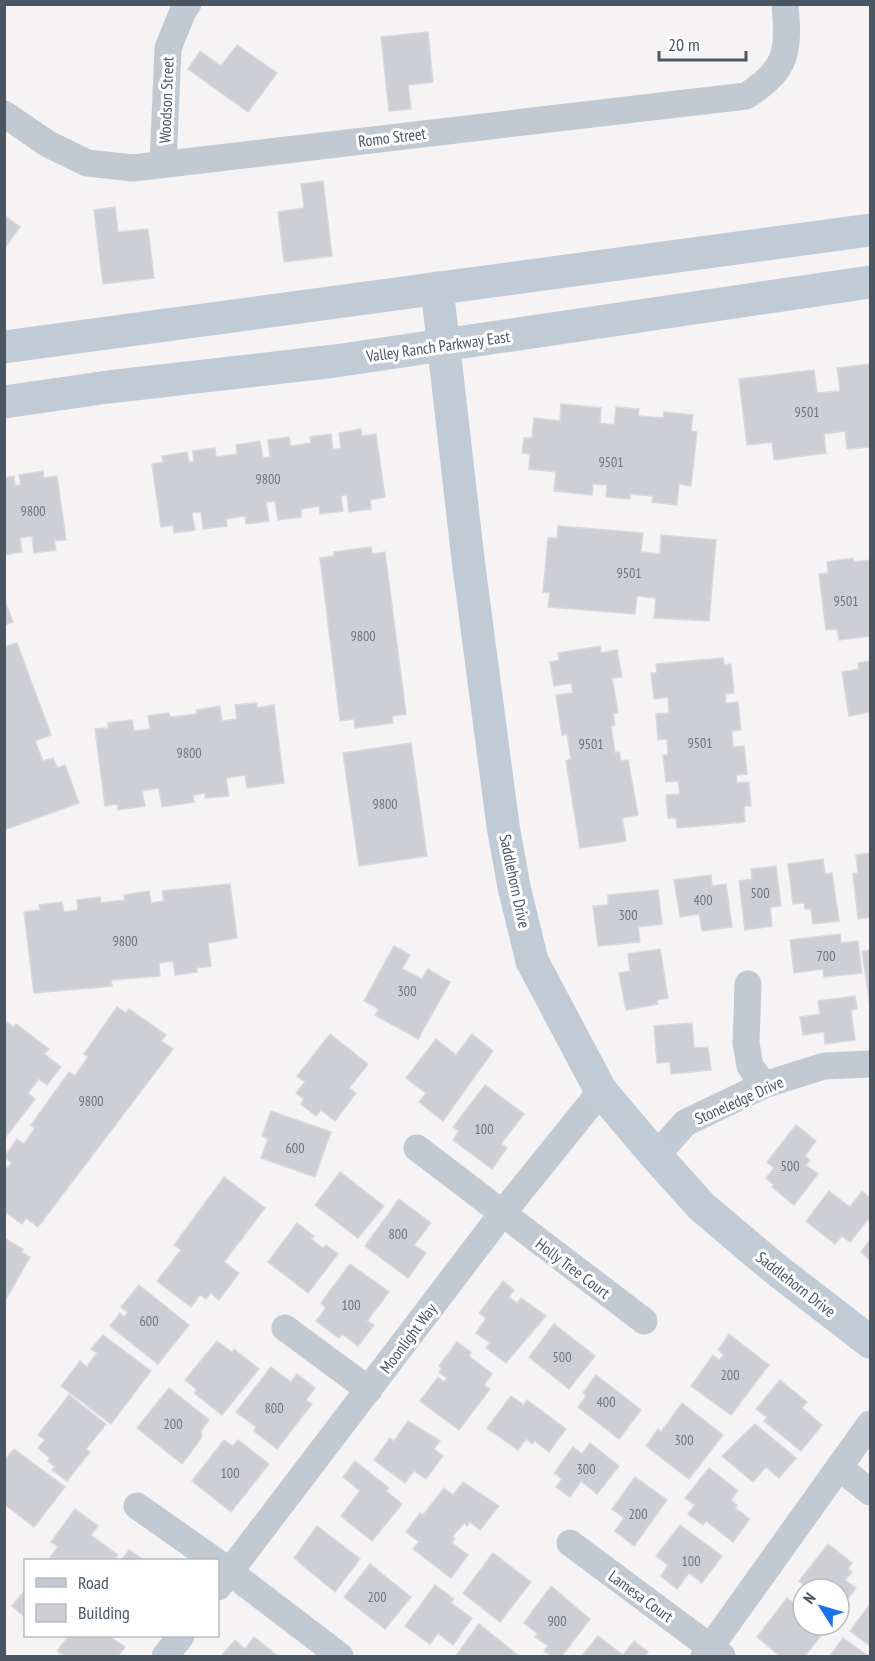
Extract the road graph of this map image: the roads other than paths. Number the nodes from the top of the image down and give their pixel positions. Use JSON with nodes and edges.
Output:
{"nodes":[{"id":1,"x":188,"y":4,"type":"edge"},
{"id":2,"x":785,"y":4,"type":"edge"},
{"id":3,"x":4,"y":114,"type":"edge"},
{"id":4,"x":163,"y":164,"type":"junction"},
{"id":5,"x":870,"y":230,"type":"edge"},
{"id":6,"x":870,"y":282,"type":"edge"},
{"id":7,"x":437,"y":288,"type":"junction"},
{"id":8,"x":444,"y":346,"type":"junction"},
{"id":9,"x":4,"y":348,"type":"edge"},
{"id":10,"x":4,"y":402,"type":"edge"},
{"id":11,"x":748,"y":984,"type":"dead end"},
{"id":12,"x":867,"y":1071,"type":"edge"},
{"id":13,"x":764,"y":1085,"type":"junction"},
{"id":14,"x":601,"y":1091,"type":"junction"},
{"id":15,"x":417,"y":1148,"type":"dead end"},
{"id":16,"x":656,"y":1156,"type":"junction"},
{"id":17,"x":501,"y":1215,"type":"junction"},
{"id":18,"x":644,"y":1321,"type":"dead end"},
{"id":19,"x":285,"y":1328,"type":"dead end"},
{"id":20,"x":870,"y":1342,"type":"edge"},
{"id":21,"x":369,"y":1390,"type":"junction"},
{"id":22,"x":870,"y":1424,"type":"edge"},
{"id":23,"x":840,"y":1468,"type":"junction"},
{"id":24,"x":870,"y":1492,"type":"edge"},
{"id":25,"x":137,"y":1506,"type":"dead end"},
{"id":26,"x":570,"y":1543,"type":"dead end"},
{"id":27,"x":205,"y":1559,"type":"edge"},
{"id":28,"x":219,"y":1570,"type":"edge"},
{"id":29,"x":179,"y":1637,"type":"edge"},
{"id":30,"x":713,"y":1654,"type":"edge"},
{"id":31,"x":165,"y":1656,"type":"edge"},
{"id":32,"x":340,"y":1656,"type":"edge"}],
"edges":[{"from":1,"to":4,"type":"street","name":"Woodson Street"},
{"from":2,"to":4,"type":"street","name":"Romo Street"},
{"from":3,"to":4,"type":"street","name":"Romo Street"},
{"from":5,"to":7,"type":"main road"},
{"from":6,"to":8,"type":"main road","name":"Valley Ranch Parkway East"},
{"from":7,"to":8,"type":"main road","name":"Saddlehorn Drive"},
{"from":7,"to":9,"type":"main road"},
{"from":8,"to":10,"type":"main road","name":"Valley Ranch Parkway East"},
{"from":8,"to":14,"type":"main road","name":"Saddlehorn Drive"},
{"from":11,"to":13,"type":"street"},
{"from":12,"to":13,"type":"street","name":"Stoneledge Drive"},
{"from":13,"to":16,"type":"street","name":"Stoneledge Drive"},
{"from":14,"to":16,"type":"main road","name":"Saddlehorn Drive"},
{"from":14,"to":17,"type":"street","name":"Moonlight Way"},
{"from":15,"to":17,"type":"street","name":"Holly Tree Court"},
{"from":16,"to":20,"type":"main road","name":"Saddlehorn Drive"},
{"from":17,"to":18,"type":"street","name":"Holly Tree Court"},
{"from":17,"to":21,"type":"street","name":"Moonlight Way"},
{"from":19,"to":21,"type":"street"},
{"from":21,"to":28,"type":"street","name":"Moonlight Way"},
{"from":22,"to":23,"type":"street"},
{"from":23,"to":24,"type":"street"},
{"from":23,"to":30,"type":"street"},
{"from":25,"to":27,"type":"street"},
{"from":26,"to":30,"type":"street","name":"Lamesa Court"},
{"from":28,"to":32,"type":"street"},
{"from":29,"to":31,"type":"street"}]}
